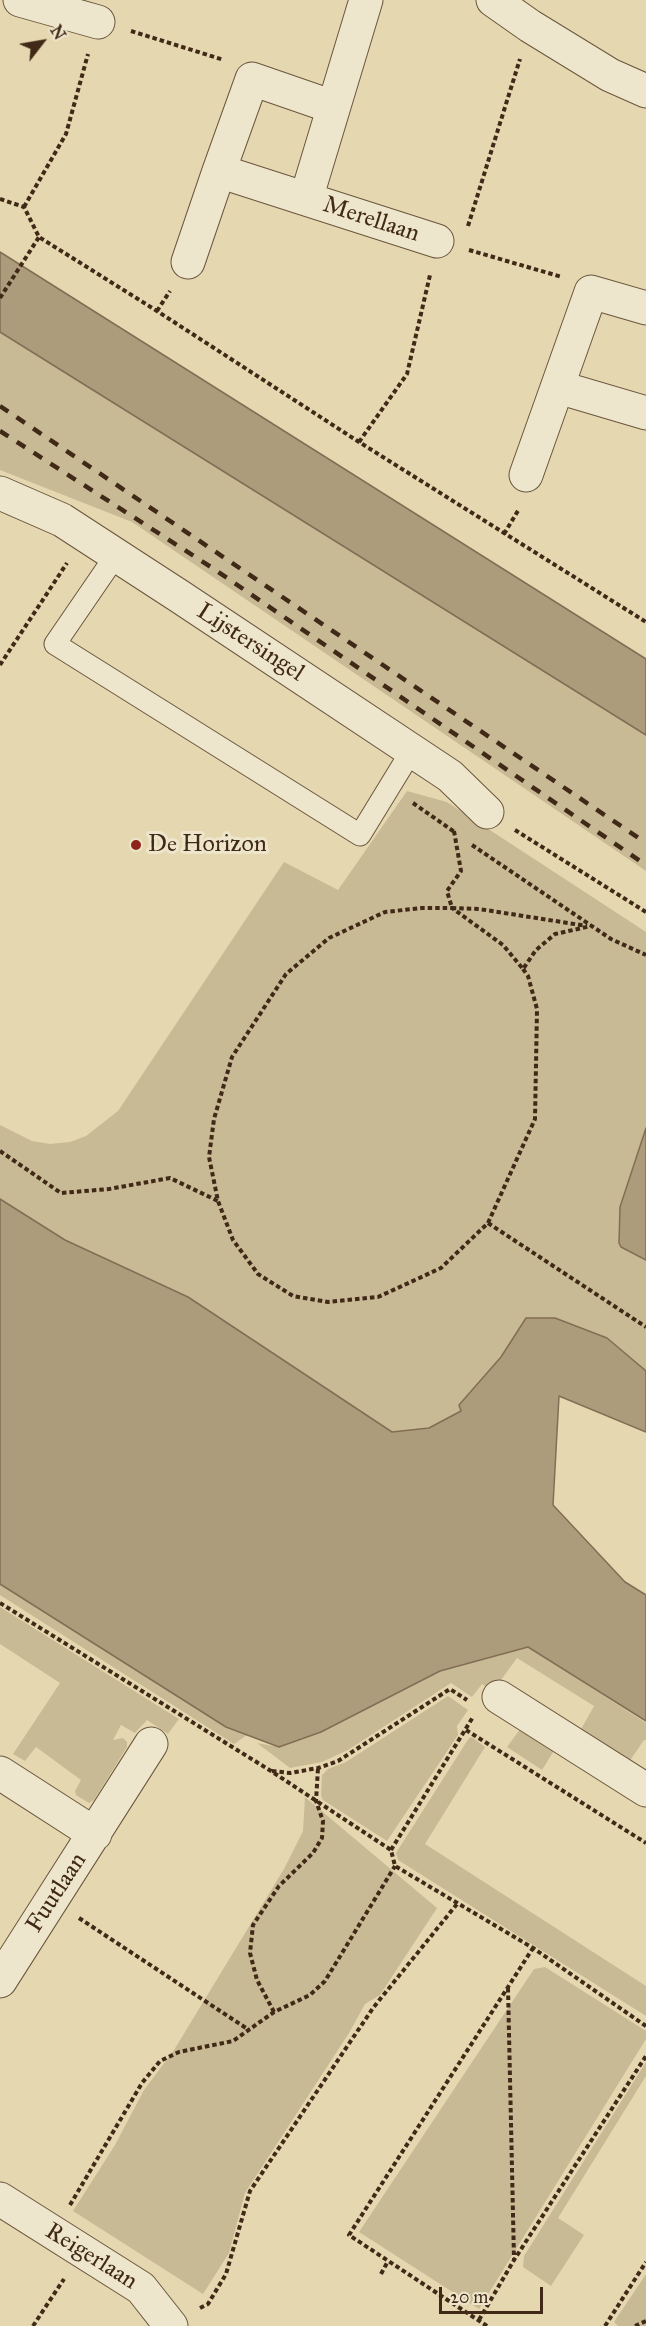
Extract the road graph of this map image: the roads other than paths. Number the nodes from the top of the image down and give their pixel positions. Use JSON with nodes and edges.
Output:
{"nodes":[{"id":1,"x":20,"y":0,"type":"edge"},
{"id":2,"x":366,"y":0,"type":"edge"},
{"id":3,"x":494,"y":0,"type":"edge"},
{"id":4,"x":98,"y":22,"type":"road end"},
{"id":5,"x":646,"y":91,"type":"edge"},
{"id":6,"x":333,"y":107,"type":"junction"},
{"id":7,"x":219,"y":171,"type":"junction"},
{"id":8,"x":306,"y":199,"type":"junction"},
{"id":9,"x":450,"y":244,"type":"road end"},
{"id":10,"x":188,"y":262,"type":"dead end"},
{"id":11,"x":646,"y":308,"type":"edge"},
{"id":12,"x":558,"y":387,"type":"junction"},
{"id":13,"x":645,"y":408,"type":"edge"},
{"id":14,"x":526,"y":475,"type":"dead end"},
{"id":15,"x":0,"y":493,"type":"edge"},
{"id":16,"x":116,"y":555,"type":"junction"},
{"id":17,"x":412,"y":750,"type":"junction"},
{"id":18,"x":487,"y":812,"type":"road end"},
{"id":19,"x":488,"y":1702,"type":"road end"},
{"id":20,"x":152,"y":1744,"type":"dead end"},
{"id":21,"x":0,"y":1773,"type":"edge"},
{"id":22,"x":646,"y":1790,"type":"edge"},
{"id":23,"x":95,"y":1834,"type":"junction"},
{"id":24,"x":0,"y":1981,"type":"edge"},
{"id":25,"x":0,"y":2199,"type":"edge"},
{"id":26,"x":170,"y":2324,"type":"edge"}],
"edges":[{"from":1,"to":4,"type":"street"},
{"from":2,"to":6,"type":"street","name":"Merellaan"},
{"from":3,"to":5,"type":"street"},
{"from":6,"to":7,"type":"street"},
{"from":6,"to":8,"type":"street","name":"Merellaan"},
{"from":7,"to":8,"type":"street","name":"Merellaan"},
{"from":7,"to":10,"type":"street"},
{"from":8,"to":9,"type":"street","name":"Merellaan"},
{"from":11,"to":12,"type":"street"},
{"from":12,"to":13,"type":"street"},
{"from":12,"to":14,"type":"street"},
{"from":15,"to":16,"type":"street","name":"Lijstersingel"},
{"from":16,"to":17,"type":"street","name":"Lijstersingel"},
{"from":16,"to":17,"type":"lane"},
{"from":17,"to":18,"type":"street","name":"Lijstersingel"},
{"from":19,"to":22,"type":"street"},
{"from":20,"to":23,"type":"street","name":"Fuutlaan"},
{"from":21,"to":23,"type":"street","name":"Fuutlaan"},
{"from":23,"to":24,"type":"street","name":"Fuutlaan"},
{"from":25,"to":26,"type":"street","name":"Reigerlaan"}]}
